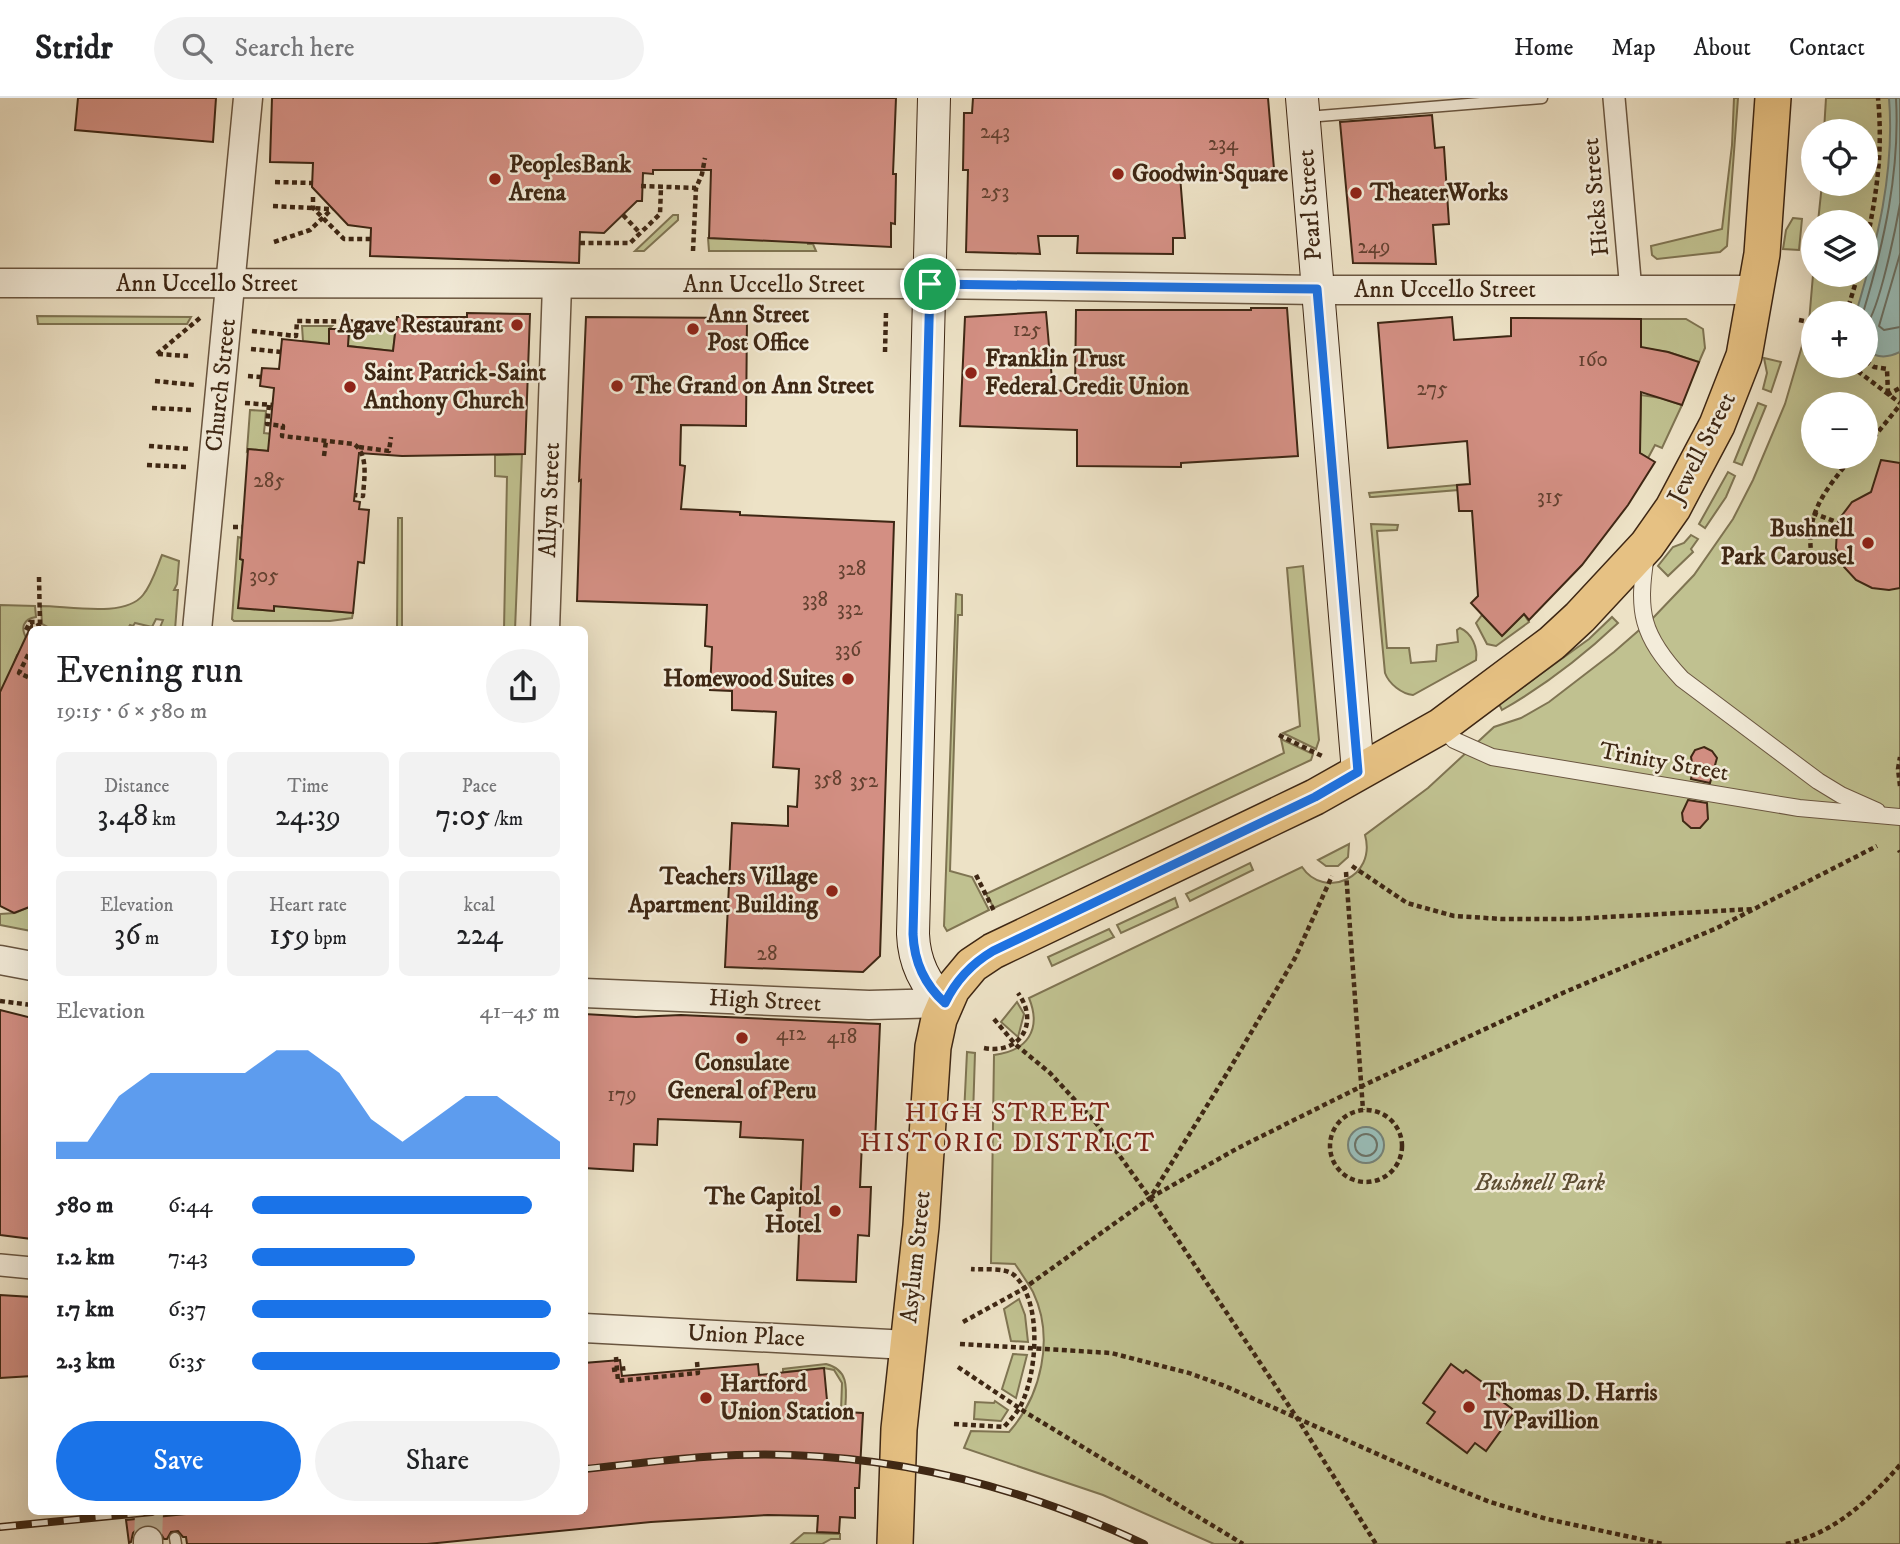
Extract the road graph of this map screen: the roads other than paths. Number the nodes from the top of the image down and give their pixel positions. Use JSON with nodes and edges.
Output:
{"nodes":[{"id":1,"x":248,"y":98,"type":"edge"},
{"id":2,"x":934,"y":98,"type":"edge"},
{"id":3,"x":1542,"y":98,"type":"edge"},
{"id":4,"x":1614,"y":98,"type":"edge"},
{"id":5,"x":1773,"y":98,"type":"edge"},
{"id":6,"x":1303,"y":108,"type":"edge"},
{"id":7,"x":0,"y":283,"type":"edge"},
{"id":8,"x":231,"y":283,"type":"junction"},
{"id":9,"x":930,"y":284,"type":"junction"},
{"id":10,"x":558,"y":285,"type":"junction"},
{"id":11,"x":1317,"y":289,"type":"junction"},
{"id":12,"x":1757,"y":290,"type":"junction"},
{"id":13,"x":1631,"y":291,"type":"junction"},
{"id":14,"x":1647,"y":545,"type":"junction"},
{"id":15,"x":197,"y":626,"type":"edge"},
{"id":16,"x":545,"y":626,"type":"edge"},
{"id":17,"x":1451,"y":719,"type":"junction"},
{"id":18,"x":1358,"y":772,"type":"junction"},
{"id":19,"x":1894,"y":816,"type":"edge"},
{"id":20,"x":0,"y":960,"type":"edge"},
{"id":21,"x":28,"y":965,"type":"edge"},
{"id":22,"x":588,"y":993,"type":"edge"},
{"id":23,"x":945,"y":1003,"type":"junction"},
{"id":24,"x":0,"y":1265,"type":"edge"},
{"id":25,"x":28,"y":1268,"type":"edge"},
{"id":26,"x":588,"y":1328,"type":"edge"},
{"id":27,"x":908,"y":1345,"type":"junction"},
{"id":28,"x":895,"y":1544,"type":"edge"}],
"edges":[{"from":1,"to":8,"type":"street","name":"Church Street"},
{"from":2,"to":9,"type":"main road"},
{"from":3,"to":6,"type":"lane"},
{"from":4,"to":13,"type":"street","name":"Hicks Street"},
{"from":5,"to":12,"type":"main road","name":"Jewell Street"},
{"from":6,"to":11,"type":"main road","name":"Pearl Street"},
{"from":7,"to":8,"type":"street","name":"Ann Uccello Street"},
{"from":8,"to":10,"type":"street","name":"Ann Uccello Street"},
{"from":8,"to":15,"type":"street","name":"Church Street"},
{"from":9,"to":10,"type":"street","name":"Ann Uccello Street"},
{"from":9,"to":11,"type":"street","name":"Ann Uccello Street"},
{"from":9,"to":23,"type":"main road"},
{"from":10,"to":16,"type":"street","name":"Allyn Street"},
{"from":11,"to":13,"type":"street","name":"Ann Uccello Street"},
{"from":11,"to":18,"type":"main road","name":"Pearl Street"},
{"from":12,"to":13,"type":"street","name":"Ann Uccello Street"},
{"from":12,"to":14,"type":"main road","name":"Jewell Street"},
{"from":14,"to":17,"type":"main road","name":"Jewell Street"},
{"from":14,"to":19,"type":"street","name":"Trinity Street"},
{"from":17,"to":18,"type":"main road","name":"Jewell Street"},
{"from":17,"to":19,"type":"street","name":"Trinity Street"},
{"from":18,"to":23,"type":"main road","name":"Asylum Street"},
{"from":20,"to":21,"type":"street"},
{"from":22,"to":23,"type":"street","name":"High Street"},
{"from":23,"to":27,"type":"main road","name":"Asylum Street"},
{"from":24,"to":25,"type":"street"},
{"from":26,"to":27,"type":"street","name":"Union Place"},
{"from":27,"to":28,"type":"main road","name":"Asylum Street"}]}
